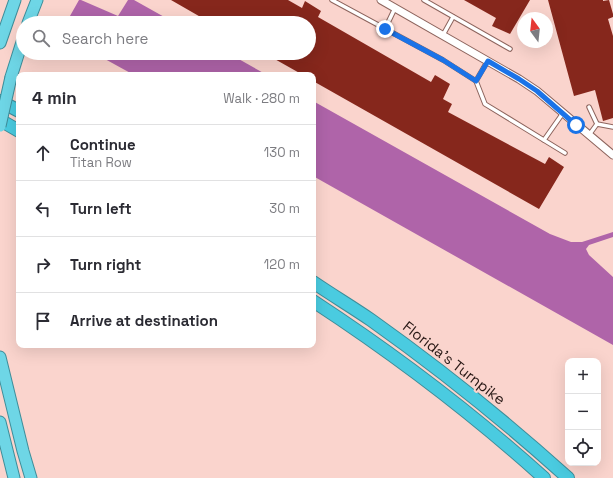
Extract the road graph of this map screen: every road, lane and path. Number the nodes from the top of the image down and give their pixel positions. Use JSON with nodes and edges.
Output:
{"nodes":[{"id":1,"x":15,"y":0,"type":"edge"},
{"id":2,"x":37,"y":0,"type":"edge"},
{"id":3,"x":332,"y":0,"type":"edge"},
{"id":4,"x":381,"y":0,"type":"edge"},
{"id":5,"x":424,"y":0,"type":"edge"},
{"id":6,"x":395,"y":8,"type":"junction"},
{"id":7,"x":31,"y":16,"type":"edge"},
{"id":8,"x":453,"y":17,"type":"junction"},
{"id":9,"x":385,"y":29,"type":"junction"},
{"id":10,"x":443,"y":35,"type":"junction"},
{"id":11,"x":0,"y":43,"type":"edge"},
{"id":12,"x":510,"y":49,"type":"dead end"},
{"id":13,"x":17,"y":60,"type":"edge"},
{"id":14,"x":488,"y":61,"type":"junction"},
{"id":15,"x":476,"y":81,"type":"junction"},
{"id":16,"x":0,"y":101,"type":"edge"},
{"id":17,"x":589,"y":107,"type":"dead end"},
{"id":18,"x":16,"y":109,"type":"edge"},
{"id":19,"x":563,"y":113,"type":"junction"},
{"id":20,"x":0,"y":120,"type":"edge"},
{"id":21,"x":597,"y":124,"type":"junction"},
{"id":22,"x":0,"y":126,"type":"edge"},
{"id":23,"x":613,"y":127,"type":"edge"},
{"id":24,"x":16,"y":129,"type":"edge"},
{"id":25,"x":589,"y":135,"type":"junction"},
{"id":26,"x":544,"y":140,"type":"junction"},
{"id":27,"x":565,"y":153,"type":"dead end"},
{"id":28,"x":613,"y":155,"type":"edge"},
{"id":29,"x":316,"y":284,"type":"edge"},
{"id":30,"x":316,"y":304,"type":"edge"},
{"id":31,"x":0,"y":357,"type":"edge"},
{"id":32,"x":0,"y":422,"type":"edge"},
{"id":33,"x":14,"y":478,"type":"edge"},
{"id":34,"x":31,"y":478,"type":"edge"},
{"id":35,"x":544,"y":478,"type":"edge"},
{"id":36,"x":568,"y":478,"type":"edge"}],
"edges":[{"from":1,"to":11,"type":"highway"},
{"from":2,"to":7,"type":"highway"},
{"from":3,"to":9,"type":"lane"},
{"from":4,"to":6,"type":"street"},
{"from":5,"to":8,"type":"lane"},
{"from":6,"to":9,"type":"lane"},
{"from":6,"to":10,"type":"street"},
{"from":8,"to":10,"type":"lane"},
{"from":8,"to":12,"type":"lane"},
{"from":9,"to":15,"type":"lane"},
{"from":10,"to":14,"type":"street"},
{"from":13,"to":22,"type":"highway","bridge":true},
{"from":14,"to":15,"type":"lane"},
{"from":14,"to":19,"type":"street"},
{"from":15,"to":26,"type":"lane"},
{"from":16,"to":18,"type":"highway"},
{"from":17,"to":21,"type":"lane"},
{"from":19,"to":25,"type":"street"},
{"from":19,"to":26,"type":"lane"},
{"from":20,"to":24,"type":"highway"},
{"from":21,"to":23,"type":"lane"},
{"from":21,"to":25,"type":"lane"},
{"from":25,"to":28,"type":"street"},
{"from":26,"to":27,"type":"lane"},
{"from":29,"to":36,"type":"highway","name":"Florida's Turnpike"},
{"from":30,"to":35,"type":"highway"},
{"from":31,"to":34,"type":"highway"},
{"from":32,"to":33,"type":"highway"}]}
